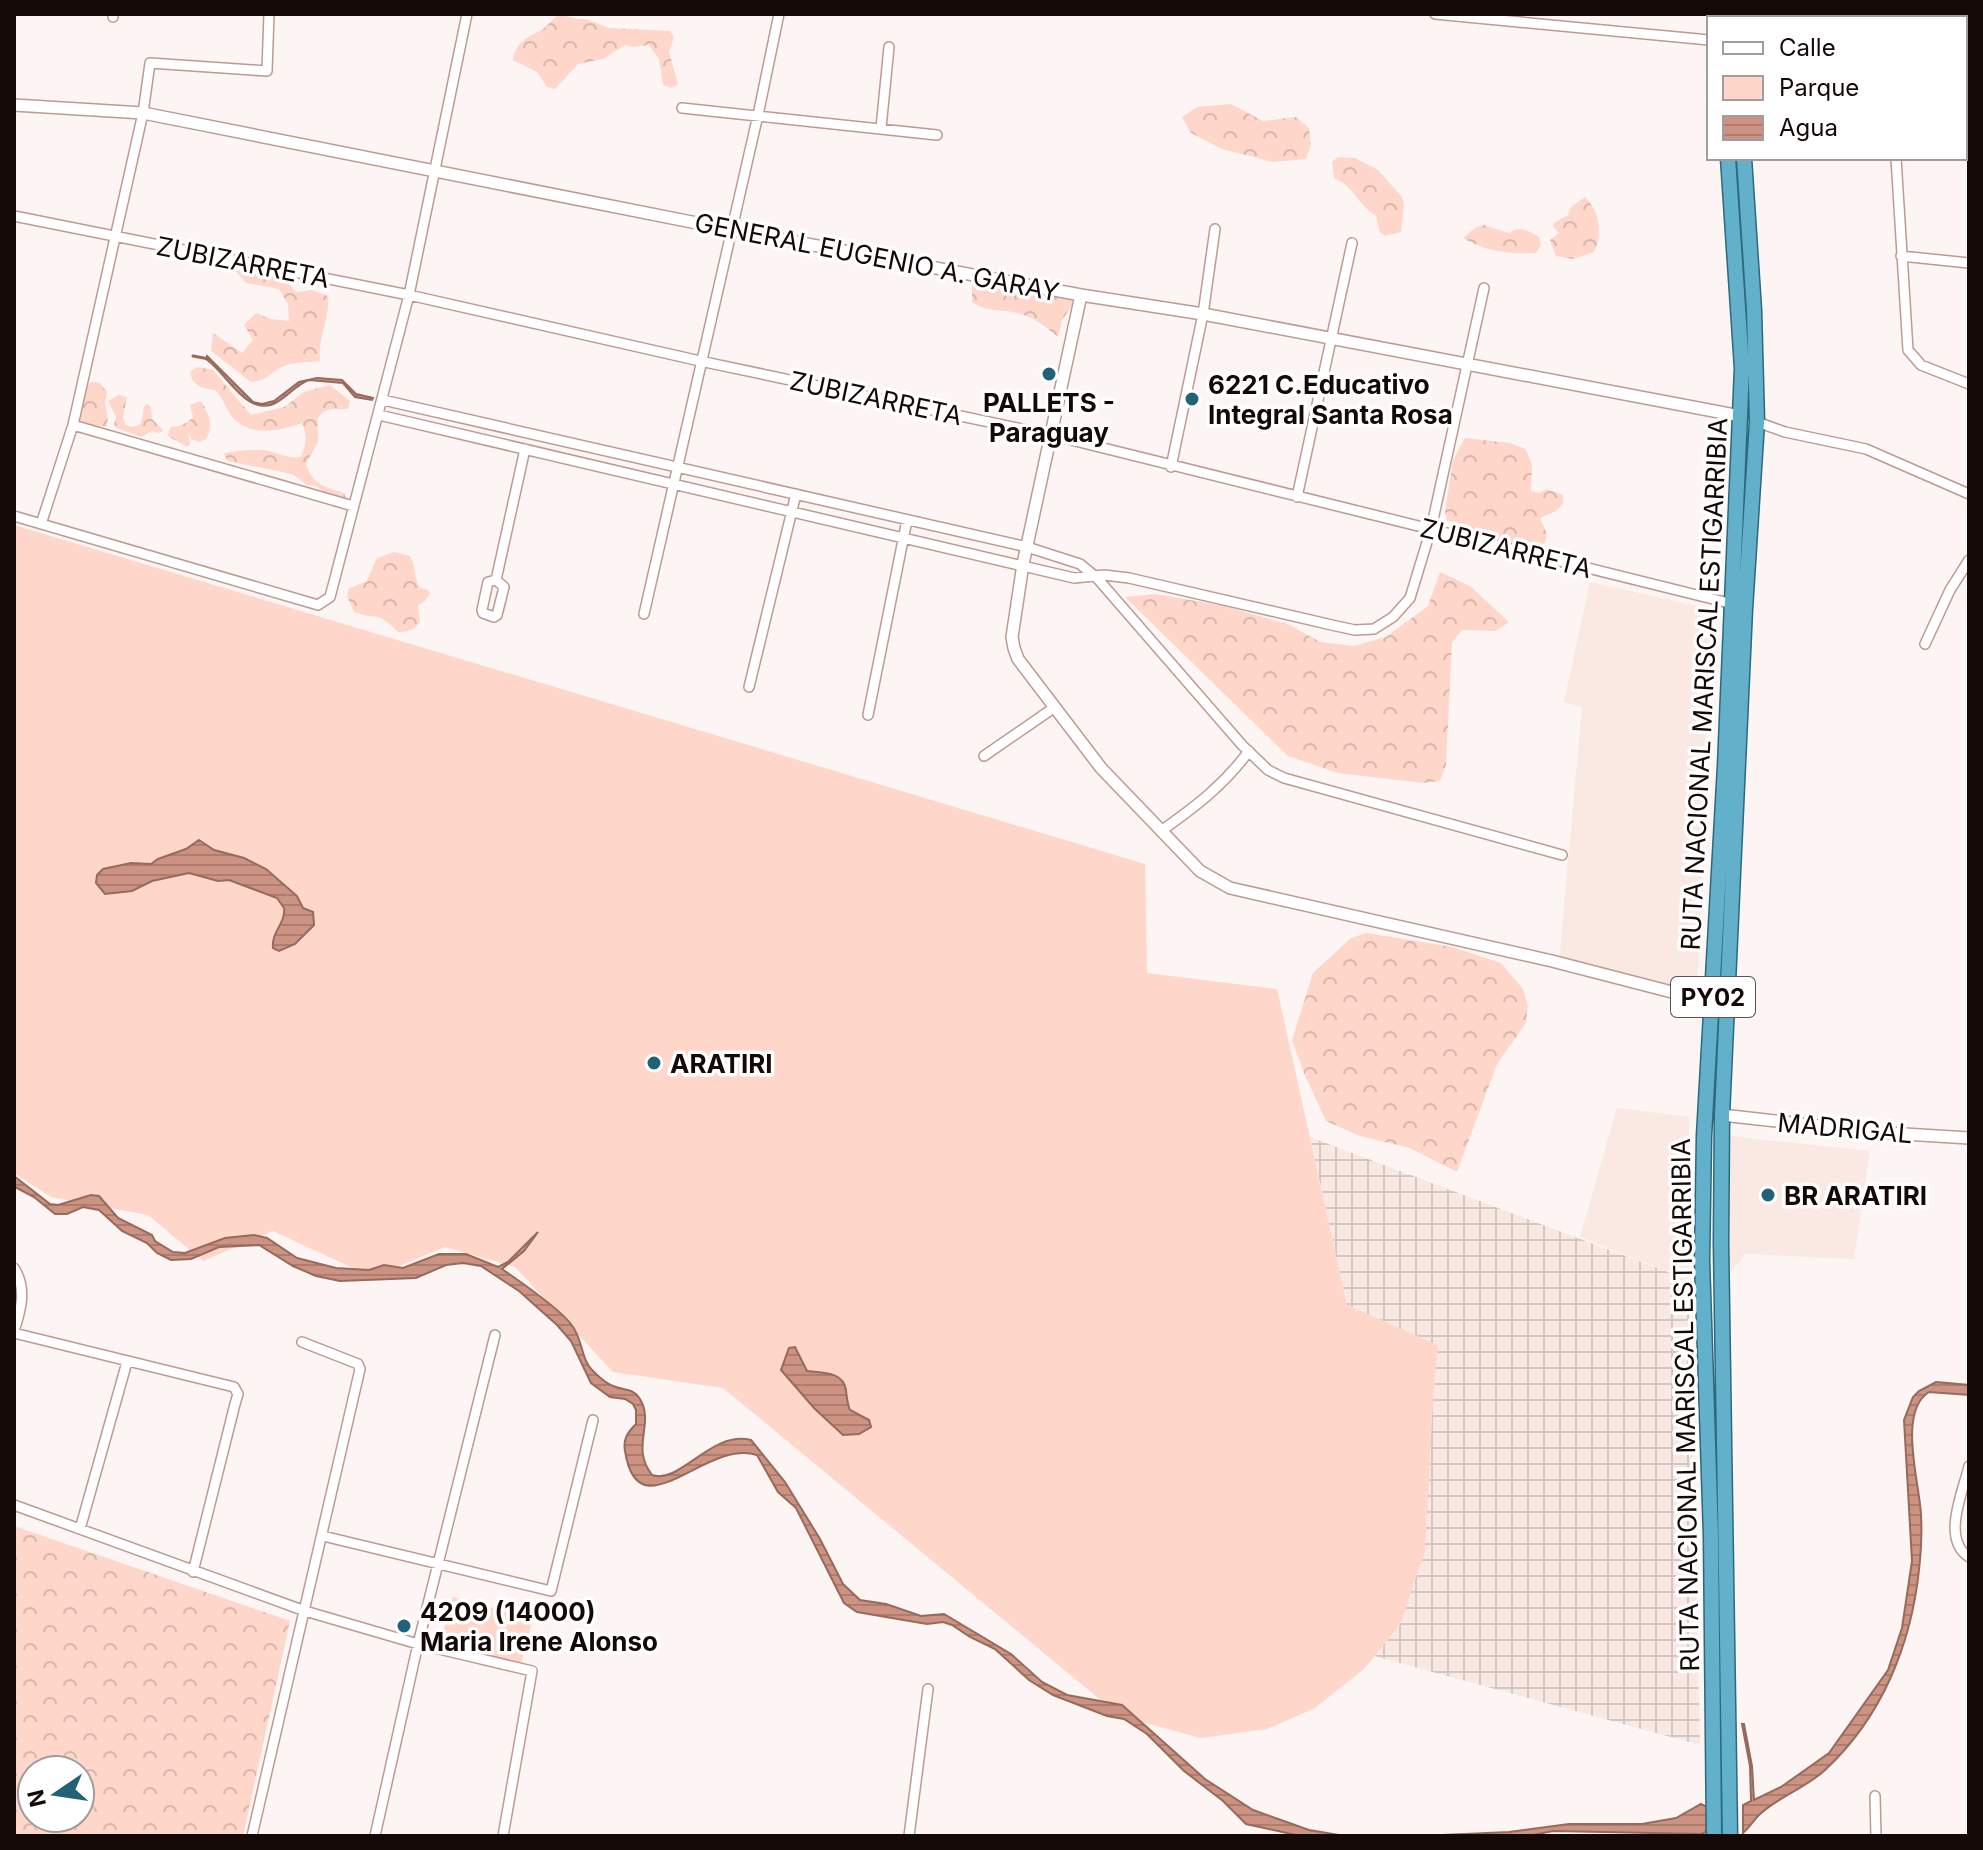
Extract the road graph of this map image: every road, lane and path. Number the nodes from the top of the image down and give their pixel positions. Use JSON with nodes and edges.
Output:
{"nodes":[{"id":1,"x":269,"y":14,"type":"edge"},
{"id":2,"x":467,"y":14,"type":"edge"},
{"id":3,"x":779,"y":14,"type":"edge"},
{"id":4,"x":1435,"y":14,"type":"edge"},
{"id":5,"x":1544,"y":19,"type":"edge"},
{"id":6,"x":1707,"y":40,"type":"edge"},
{"id":7,"x":889,"y":47,"type":"dead end"},
{"id":8,"x":14,"y":105,"type":"edge"},
{"id":9,"x":682,"y":108,"type":"dead end"},
{"id":10,"x":143,"y":113,"type":"junction"},
{"id":11,"x":758,"y":115,"type":"junction"},
{"id":12,"x":881,"y":128,"type":"junction"},
{"id":13,"x":937,"y":135,"type":"dead end"},
{"id":14,"x":1728,"y":160,"type":"edge"},
{"id":15,"x":1744,"y":160,"type":"edge"},
{"id":16,"x":1896,"y":160,"type":"edge"},
{"id":17,"x":435,"y":171,"type":"junction"},
{"id":18,"x":14,"y":216,"type":"edge"},
{"id":19,"x":1215,"y":229,"type":"dead end"},
{"id":20,"x":732,"y":230,"type":"junction"},
{"id":21,"x":115,"y":237,"type":"junction"},
{"id":22,"x":1352,"y":243,"type":"dead end"},
{"id":23,"x":1901,"y":256,"type":"junction"},
{"id":24,"x":1969,"y":263,"type":"edge"},
{"id":25,"x":1484,"y":288,"type":"dead end"},
{"id":26,"x":409,"y":295,"type":"junction"},
{"id":27,"x":1081,"y":295,"type":"junction"},
{"id":28,"x":1203,"y":314,"type":"junction"},
{"id":29,"x":1331,"y":338,"type":"junction"},
{"id":30,"x":700,"y":361,"type":"junction"},
{"id":31,"x":1466,"y":365,"type":"junction"},
{"id":32,"x":1969,"y":384,"type":"edge"},
{"id":33,"x":383,"y":400,"type":"junction"},
{"id":34,"x":379,"y":415,"type":"junction"},
{"id":35,"x":1740,"y":416,"type":"junction"},
{"id":36,"x":1757,"y":422,"type":"junction"},
{"id":37,"x":73,"y":425,"type":"junction"},
{"id":38,"x":1051,"y":435,"type":"junction"},
{"id":39,"x":525,"y":449,"type":"junction"},
{"id":40,"x":678,"y":466,"type":"junction"},
{"id":41,"x":1171,"y":467,"type":"junction"},
{"id":42,"x":675,"y":483,"type":"junction"},
{"id":43,"x":796,"y":494,"type":"junction"},
{"id":44,"x":1969,"y":494,"type":"edge"},
{"id":45,"x":1297,"y":497,"type":"junction"},
{"id":46,"x":353,"y":506,"type":"junction"},
{"id":47,"x":792,"y":512,"type":"junction"},
{"id":48,"x":14,"y":516,"type":"edge"},
{"id":49,"x":907,"y":520,"type":"junction"},
{"id":50,"x":41,"y":524,"type":"junction"},
{"id":51,"x":1431,"y":529,"type":"junction"},
{"id":52,"x":902,"y":536,"type":"junction"},
{"id":53,"x":1027,"y":547,"type":"junction"},
{"id":54,"x":1969,"y":560,"type":"edge"},
{"id":55,"x":1023,"y":564,"type":"junction"},
{"id":56,"x":1097,"y":578,"type":"junction"},
{"id":57,"x":496,"y":580,"type":"dead end"},
{"id":58,"x":1733,"y":604,"type":"junction"},
{"id":59,"x":644,"y":614,"type":"dead end"},
{"id":60,"x":1925,"y":644,"type":"dead end"},
{"id":61,"x":749,"y":687,"type":"dead end"},
{"id":62,"x":1055,"y":707,"type":"junction"},
{"id":63,"x":868,"y":715,"type":"dead end"},
{"id":64,"x":1249,"y":751,"type":"junction"},
{"id":65,"x":984,"y":756,"type":"dead end"},
{"id":66,"x":1161,"y":831,"type":"junction"},
{"id":67,"x":1562,"y":855,"type":"dead end"},
{"id":68,"x":1719,"y":1005,"type":"junction"},
{"id":69,"x":1722,"y":1115,"type":"junction"},
{"id":70,"x":1969,"y":1138,"type":"edge"},
{"id":71,"x":14,"y":1268,"type":"edge"},
{"id":72,"x":14,"y":1332,"type":"edge"},
{"id":73,"x":495,"y":1335,"type":"dead end"},
{"id":74,"x":302,"y":1342,"type":"dead end"},
{"id":75,"x":127,"y":1362,"type":"junction"},
{"id":76,"x":593,"y":1420,"type":"dead end"},
{"id":77,"x":1969,"y":1466,"type":"edge"},
{"id":78,"x":14,"y":1505,"type":"edge"},
{"id":79,"x":80,"y":1529,"type":"junction"},
{"id":80,"x":323,"y":1536,"type":"junction"},
{"id":81,"x":1969,"y":1557,"type":"edge"},
{"id":82,"x":438,"y":1565,"type":"junction"},
{"id":83,"x":193,"y":1572,"type":"junction"},
{"id":84,"x":305,"y":1611,"type":"junction"},
{"id":85,"x":418,"y":1644,"type":"junction"},
{"id":86,"x":928,"y":1689,"type":"dead end"},
{"id":87,"x":1875,"y":1796,"type":"dead end"},
{"id":88,"x":252,"y":1836,"type":"edge"},
{"id":89,"x":375,"y":1836,"type":"edge"},
{"id":90,"x":503,"y":1836,"type":"edge"},
{"id":91,"x":909,"y":1836,"type":"edge"},
{"id":92,"x":1714,"y":1836,"type":"edge"},
{"id":93,"x":1730,"y":1836,"type":"edge"},
{"id":94,"x":1876,"y":1836,"type":"edge"}],
"edges":[{"from":1,"to":10,"type":"street"},
{"from":2,"to":17,"type":"street"},
{"from":3,"to":11,"type":"street"},
{"from":4,"to":5,"type":"street"},
{"from":5,"to":6,"type":"street"},
{"from":7,"to":12,"type":"street"},
{"from":8,"to":10,"type":"street","name":"GENERAL EUGENIO A. GARAY"},
{"from":9,"to":11,"type":"street"},
{"from":10,"to":17,"type":"street","name":"GENERAL EUGENIO A. GARAY"},
{"from":10,"to":21,"type":"street"},
{"from":11,"to":12,"type":"street"},
{"from":11,"to":20,"type":"street"},
{"from":12,"to":13,"type":"street"},
{"from":14,"to":35,"type":"highway","name":"RUTA NACIONAL MARISCAL ESTIGARRIBIA","number":"PY02"},
{"from":15,"to":36,"type":"highway","name":"RUTA NACIONAL MARISCAL ESTIGARRIBIA","number":"PY02"},
{"from":16,"to":23,"type":"street"},
{"from":17,"to":20,"type":"street","name":"GENERAL EUGENIO A. GARAY"},
{"from":17,"to":26,"type":"street"},
{"from":18,"to":21,"type":"street","name":"ZUBIZARRETA"},
{"from":19,"to":28,"type":"street"},
{"from":20,"to":27,"type":"street","name":"GENERAL EUGENIO A. GARAY"},
{"from":20,"to":30,"type":"street"},
{"from":21,"to":26,"type":"street","name":"ZUBIZARRETA"},
{"from":21,"to":37,"type":"street"},
{"from":22,"to":29,"type":"street"},
{"from":23,"to":24,"type":"street"},
{"from":23,"to":32,"type":"street"},
{"from":25,"to":31,"type":"street"},
{"from":26,"to":30,"type":"street","name":"ZUBIZARRETA"},
{"from":26,"to":33,"type":"street"},
{"from":27,"to":28,"type":"street","name":"GENERAL EUGENIO A. GARAY"},
{"from":27,"to":38,"type":"street"},
{"from":28,"to":29,"type":"street","name":"GENERAL EUGENIO A. GARAY"},
{"from":28,"to":41,"type":"street"},
{"from":29,"to":31,"type":"street","name":"GENERAL EUGENIO A. GARAY"},
{"from":29,"to":45,"type":"street"},
{"from":30,"to":38,"type":"street","name":"ZUBIZARRETA"},
{"from":30,"to":40,"type":"street"},
{"from":31,"to":35,"type":"street","name":"GENERAL EUGENIO A. GARAY"},
{"from":31,"to":51,"type":"street"},
{"from":33,"to":34,"type":"street"},
{"from":33,"to":40,"type":"street"},
{"from":34,"to":39,"type":"street"},
{"from":34,"to":46,"type":"street"},
{"from":35,"to":58,"type":"highway","name":"RUTA NACIONAL MARISCAL ESTIGARRIBIA","number":"PY02"},
{"from":36,"to":44,"type":"street"},
{"from":36,"to":68,"type":"highway","name":"RUTA NACIONAL MARISCAL ESTIGARRIBIA","number":"PY02"},
{"from":37,"to":46,"type":"street"},
{"from":37,"to":50,"type":"street"},
{"from":38,"to":41,"type":"street","name":"ZUBIZARRETA"},
{"from":38,"to":53,"type":"street"},
{"from":39,"to":42,"type":"street"},
{"from":39,"to":57,"type":"street"},
{"from":40,"to":42,"type":"street"},
{"from":40,"to":43,"type":"street"},
{"from":41,"to":45,"type":"street","name":"ZUBIZARRETA"},
{"from":42,"to":47,"type":"street"},
{"from":42,"to":59,"type":"street"},
{"from":43,"to":47,"type":"street"},
{"from":43,"to":49,"type":"street"},
{"from":45,"to":51,"type":"street","name":"ZUBIZARRETA"},
{"from":46,"to":50,"type":"street"},
{"from":47,"to":52,"type":"street"},
{"from":47,"to":61,"type":"street"},
{"from":48,"to":50,"type":"street"},
{"from":49,"to":52,"type":"street"},
{"from":49,"to":53,"type":"street"},
{"from":51,"to":56,"type":"street"},
{"from":51,"to":58,"type":"street","name":"ZUBIZARRETA"},
{"from":52,"to":55,"type":"street"},
{"from":52,"to":63,"type":"street"},
{"from":53,"to":55,"type":"street"},
{"from":53,"to":56,"type":"street"},
{"from":54,"to":60,"type":"street"},
{"from":55,"to":56,"type":"street"},
{"from":55,"to":62,"type":"street"},
{"from":56,"to":64,"type":"street"},
{"from":58,"to":68,"type":"highway","name":"RUTA NACIONAL MARISCAL ESTIGARRIBIA","number":"PY02"},
{"from":62,"to":65,"type":"street"},
{"from":62,"to":66,"type":"street"},
{"from":64,"to":66,"type":"street"},
{"from":64,"to":67,"type":"street"},
{"from":66,"to":68,"type":"street"},
{"from":68,"to":69,"type":"highway","name":"RUTA NACIONAL MARISCAL ESTIGARRIBIA","number":"PY02"},
{"from":68,"to":92,"type":"highway","name":"RUTA NACIONAL MARISCAL ESTIGARRIBIA","number":"PY02"},
{"from":69,"to":70,"type":"street","name":"MADRIGAL"},
{"from":69,"to":93,"type":"highway","name":"RUTA NACIONAL MARISCAL ESTIGARRIBIA","number":"PY02"},
{"from":71,"to":72,"type":"street"},
{"from":72,"to":75,"type":"street"},
{"from":73,"to":82,"type":"street"},
{"from":74,"to":80,"type":"street"},
{"from":75,"to":79,"type":"street"},
{"from":75,"to":83,"type":"street"},
{"from":76,"to":82,"type":"street"},
{"from":77,"to":81,"type":"street"},
{"from":78,"to":79,"type":"street"},
{"from":79,"to":83,"type":"street"},
{"from":80,"to":82,"type":"street"},
{"from":80,"to":84,"type":"street"},
{"from":82,"to":85,"type":"street"},
{"from":83,"to":84,"type":"street"},
{"from":84,"to":85,"type":"street"},
{"from":84,"to":88,"type":"street"},
{"from":85,"to":89,"type":"street"},
{"from":85,"to":90,"type":"street"},
{"from":86,"to":91,"type":"street"},
{"from":87,"to":94,"type":"street"}]}
